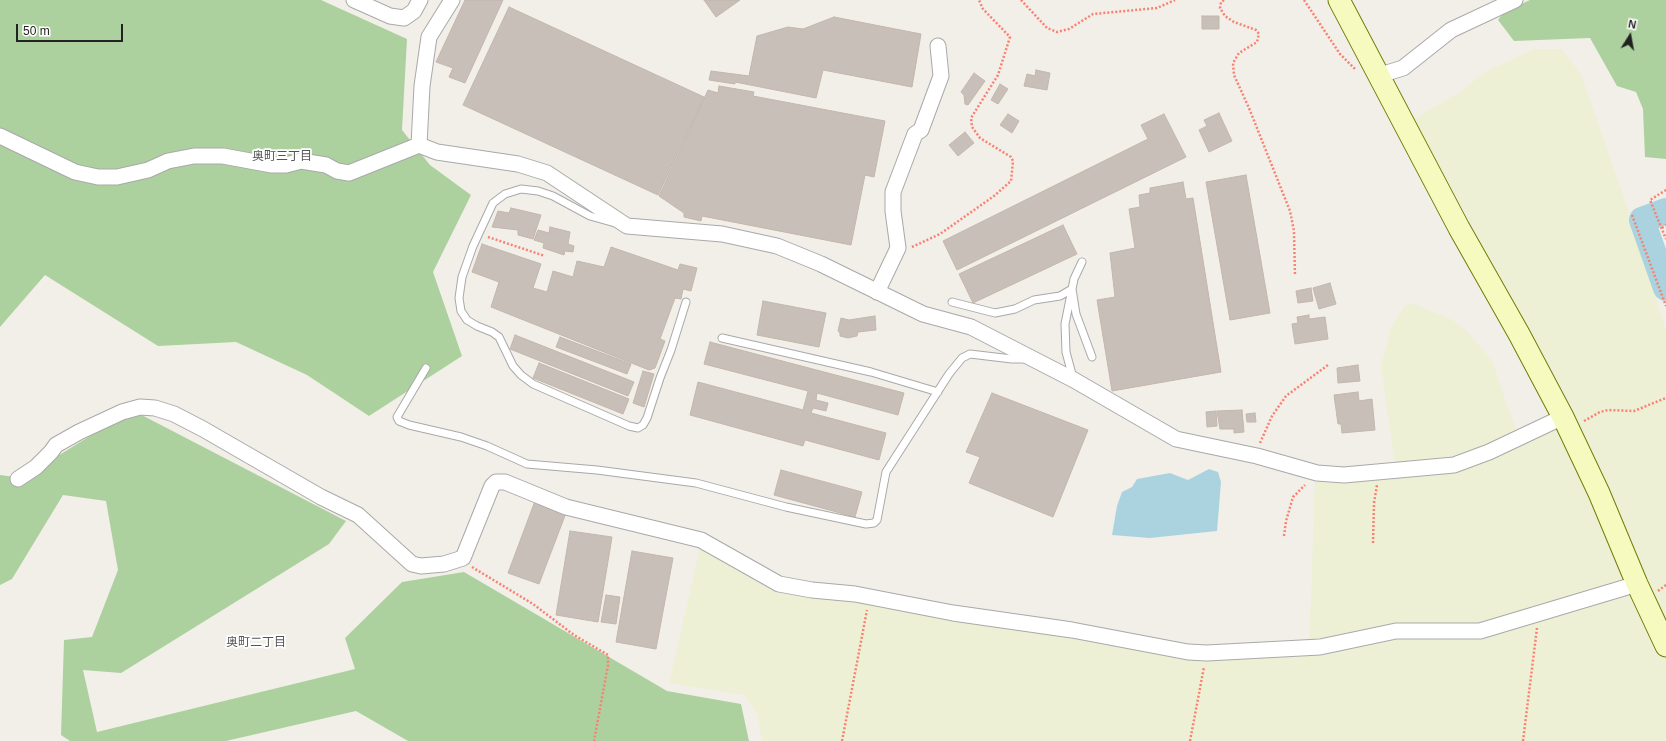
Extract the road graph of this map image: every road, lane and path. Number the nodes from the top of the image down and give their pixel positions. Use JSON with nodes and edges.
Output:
{"nodes":[{"id":1,"x":354,"y":0,"type":"edge"},
{"id":2,"x":420,"y":0,"type":"edge"},
{"id":3,"x":452,"y":0,"type":"edge"},
{"id":4,"x":979,"y":0,"type":"edge"},
{"id":5,"x":1021,"y":0,"type":"edge"},
{"id":6,"x":1175,"y":0,"type":"edge"},
{"id":7,"x":1224,"y":0,"type":"edge"},
{"id":8,"x":1304,"y":0,"type":"edge"},
{"id":9,"x":1339,"y":0,"type":"edge"},
{"id":10,"x":1515,"y":0,"type":"edge"},
{"id":11,"x":938,"y":46,"type":"dead end"},
{"id":12,"x":1377,"y":76,"type":"junction"},
{"id":13,"x":0,"y":136,"type":"edge"},
{"id":14,"x":420,"y":145,"type":"junction"},
{"id":15,"x":1666,"y":190,"type":"edge"},
{"id":16,"x":1632,"y":215,"type":"dead end"},
{"id":17,"x":627,"y":226,"type":"junction"},
{"id":18,"x":1666,"y":226,"type":"edge"},
{"id":19,"x":1662,"y":228,"type":"junction"},
{"id":20,"x":479,"y":234,"type":"junction"},
{"id":21,"x":1666,"y":239,"type":"edge"},
{"id":22,"x":898,"y":248,"type":"junction"},
{"id":23,"x":545,"y":256,"type":"dead end"},
{"id":24,"x":1082,"y":262,"type":"dead end"},
{"id":25,"x":1295,"y":276,"type":"dead end"},
{"id":26,"x":1072,"y":289,"type":"junction"},
{"id":27,"x":877,"y":292,"type":"junction"},
{"id":28,"x":686,"y":302,"type":"dead end"},
{"id":29,"x":952,"y":302,"type":"dead end"},
{"id":30,"x":1666,"y":306,"type":"edge"},
{"id":31,"x":722,"y":338,"type":"dead end"},
{"id":32,"x":1092,"y":357,"type":"dead end"},
{"id":33,"x":1034,"y":359,"type":"junction"},
{"id":34,"x":1328,"y":365,"type":"dead end"},
{"id":35,"x":426,"y":368,"type":"dead end"},
{"id":36,"x":1074,"y":380,"type":"junction"},
{"id":37,"x":938,"y":392,"type":"junction"},
{"id":38,"x":1666,"y":398,"type":"edge"},
{"id":39,"x":1566,"y":423,"type":"junction"},
{"id":40,"x":1257,"y":456,"type":"junction"},
{"id":41,"x":1378,"y":472,"type":"junction"},
{"id":42,"x":1318,"y":473,"type":"junction"},
{"id":43,"x":18,"y":479,"type":"dead end"},
{"id":44,"x":1284,"y":536,"type":"dead end"},
{"id":45,"x":1373,"y":543,"type":"dead end"},
{"id":46,"x":462,"y":558,"type":"junction"},
{"id":47,"x":1637,"y":584,"type":"junction"},
{"id":48,"x":869,"y":598,"type":"junction"},
{"id":49,"x":1539,"y":615,"type":"junction"},
{"id":50,"x":1666,"y":646,"type":"edge"},
{"id":51,"x":1207,"y":653,"type":"junction"},
{"id":52,"x":594,"y":741,"type":"edge"},
{"id":53,"x":842,"y":741,"type":"edge"},
{"id":54,"x":1190,"y":741,"type":"edge"},
{"id":55,"x":1523,"y":741,"type":"edge"}],
"edges":[{"from":1,"to":2,"type":"street"},
{"from":3,"to":14,"type":"street"},
{"from":4,"to":22,"type":"path"},
{"from":5,"to":6,"type":"path"},
{"from":7,"to":25,"type":"path"},
{"from":8,"to":12,"type":"path"},
{"from":9,"to":12,"type":"street"},
{"from":10,"to":12,"type":"street"},
{"from":11,"to":22,"type":"street"},
{"from":12,"to":39,"type":"street"},
{"from":13,"to":14,"type":"street"},
{"from":14,"to":17,"type":"street"},
{"from":15,"to":19,"type":"path"},
{"from":16,"to":30,"type":"path"},
{"from":17,"to":20,"type":"lane"},
{"from":17,"to":27,"type":"street"},
{"from":18,"to":19,"type":"path"},
{"from":19,"to":21,"type":"path"},
{"from":20,"to":23,"type":"path"},
{"from":20,"to":28,"type":"lane"},
{"from":22,"to":27,"type":"street"},
{"from":24,"to":26,"type":"lane"},
{"from":26,"to":29,"type":"lane"},
{"from":26,"to":32,"type":"lane"},
{"from":26,"to":36,"type":"lane"},
{"from":27,"to":33,"type":"street"},
{"from":31,"to":37,"type":"lane"},
{"from":33,"to":36,"type":"street"},
{"from":33,"to":37,"type":"lane"},
{"from":34,"to":40,"type":"path"},
{"from":35,"to":37,"type":"lane"},
{"from":36,"to":40,"type":"street"},
{"from":38,"to":39,"type":"path"},
{"from":39,"to":41,"type":"street"},
{"from":39,"to":47,"type":"street"},
{"from":40,"to":42,"type":"street"},
{"from":41,"to":42,"type":"street"},
{"from":41,"to":45,"type":"path"},
{"from":42,"to":44,"type":"path"},
{"from":43,"to":46,"type":"street"},
{"from":46,"to":48,"type":"street"},
{"from":46,"to":52,"type":"path"},
{"from":47,"to":49,"type":"street"},
{"from":47,"to":50,"type":"street"},
{"from":48,"to":51,"type":"street"},
{"from":48,"to":53,"type":"path"},
{"from":49,"to":51,"type":"street"},
{"from":49,"to":55,"type":"path"},
{"from":51,"to":54,"type":"path"}]}
